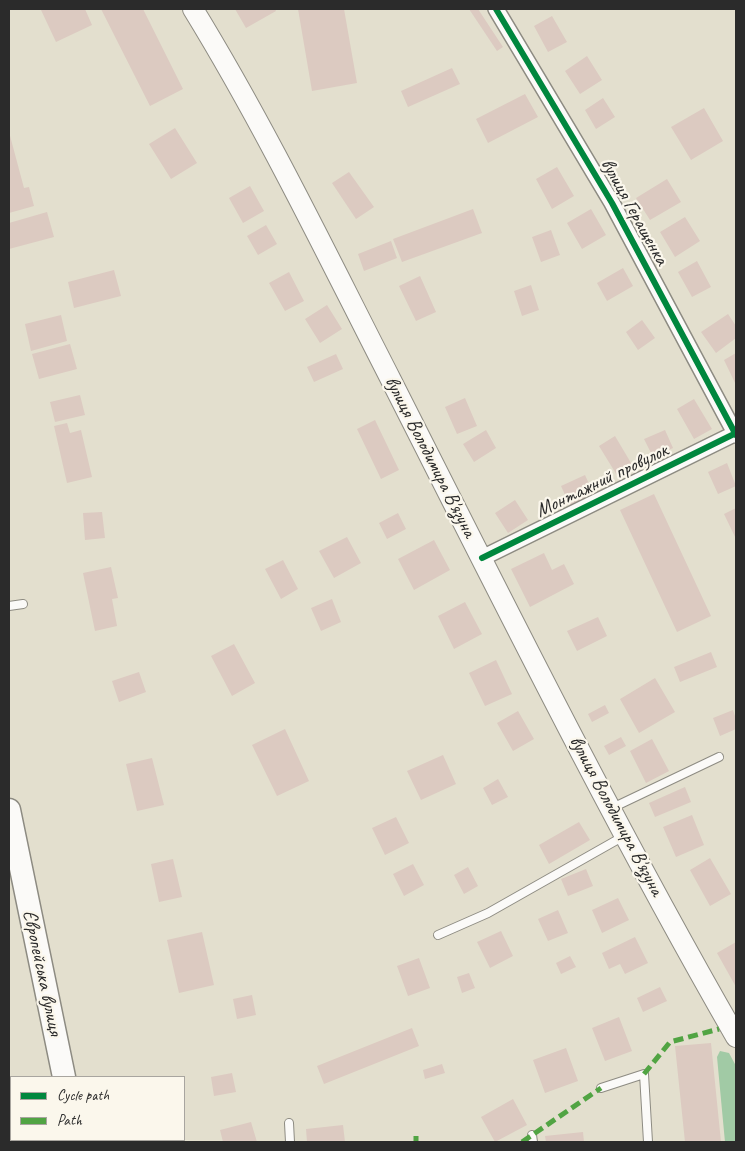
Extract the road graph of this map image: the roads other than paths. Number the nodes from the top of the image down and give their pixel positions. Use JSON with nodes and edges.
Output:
{"nodes":[{"id":1,"x":193,"y":9,"type":"edge"},
{"id":2,"x":496,"y":9,"type":"edge"},
{"id":3,"x":736,"y":434,"type":"edge"},
{"id":4,"x":482,"y":558,"type":"junction"},
{"id":5,"x":23,"y":604,"type":"dead end"},
{"id":6,"x":9,"y":606,"type":"edge"},
{"id":7,"x":719,"y":757,"type":"dead end"},
{"id":8,"x":612,"y":808,"type":"junction"},
{"id":9,"x":9,"y":815,"type":"edge"},
{"id":10,"x":626,"y":835,"type":"junction"},
{"id":11,"x":438,"y":935,"type":"dead end"},
{"id":12,"x":736,"y":1037,"type":"edge"},
{"id":13,"x":64,"y":1076,"type":"edge"},
{"id":14,"x":601,"y":1088,"type":"dead end"},
{"id":15,"x":289,"y":1123,"type":"dead end"},
{"id":16,"x":290,"y":1142,"type":"edge"},
{"id":17,"x":648,"y":1142,"type":"edge"}],
"edges":[{"from":1,"to":4,"type":"main road","name":"вулиця Володимира В'язуна"},
{"from":2,"to":3,"type":"street","name":"вулиця Геращенка"},
{"from":3,"to":4,"type":"street","name":"Монтажний провулок"},
{"from":4,"to":8,"type":"main road","name":"вулиця Володимира В'язуна"},
{"from":5,"to":6,"type":"lane"},
{"from":7,"to":8,"type":"lane"},
{"from":8,"to":10,"type":"main road","name":"вулиця Володимира В'язуна"},
{"from":9,"to":13,"type":"main road","name":"Європейська вулиця"},
{"from":10,"to":11,"type":"lane"},
{"from":10,"to":12,"type":"main road","name":"вулиця Володимира В'язуна"},
{"from":14,"to":17,"type":"lane"},
{"from":15,"to":16,"type":"lane"}]}
